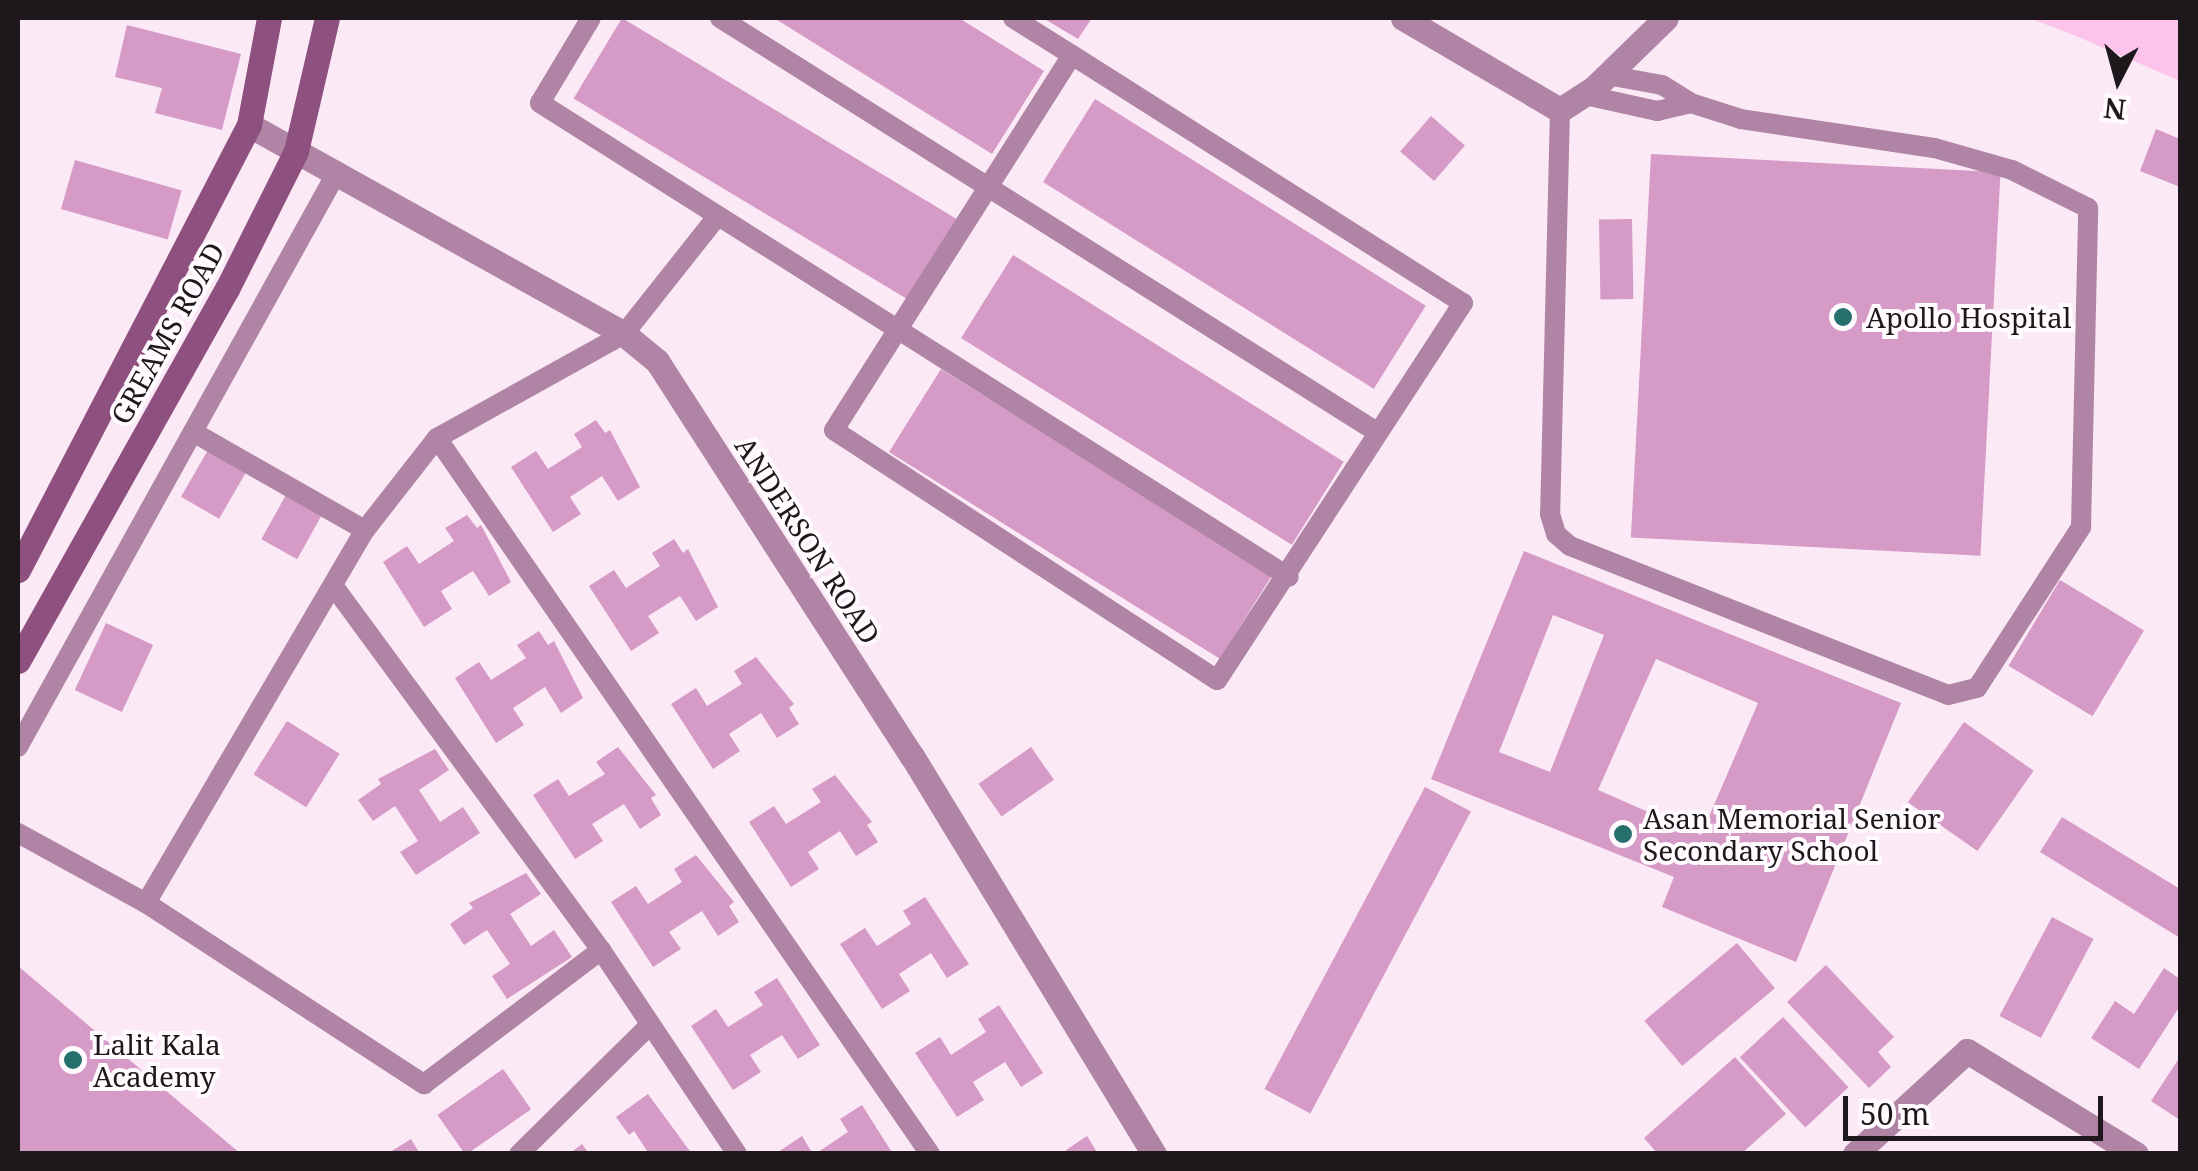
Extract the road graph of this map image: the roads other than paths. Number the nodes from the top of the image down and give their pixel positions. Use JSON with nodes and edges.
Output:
{"nodes":[{"id":1,"x":268,"y":18,"type":"edge"},
{"id":2,"x":327,"y":18,"type":"edge"},
{"id":3,"x":591,"y":18,"type":"edge"},
{"id":4,"x":720,"y":18,"type":"edge"},
{"id":5,"x":1013,"y":18,"type":"edge"},
{"id":6,"x":1403,"y":18,"type":"edge"},
{"id":7,"x":1666,"y":18,"type":"edge"},
{"id":8,"x":1072,"y":55,"type":"junction"},
{"id":9,"x":1607,"y":75,"type":"junction"},
{"id":10,"x":1586,"y":95,"type":"junction"},
{"id":11,"x":1692,"y":103,"type":"junction"},
{"id":12,"x":1560,"y":110,"type":"junction"},
{"id":13,"x":249,"y":125,"type":"junction"},
{"id":14,"x":296,"y":151,"type":"junction"},
{"id":15,"x":337,"y":172,"type":"junction"},
{"id":16,"x":987,"y":186,"type":"junction"},
{"id":17,"x":716,"y":218,"type":"junction"},
{"id":18,"x":904,"y":329,"type":"junction"},
{"id":19,"x":624,"y":334,"type":"junction"},
{"id":20,"x":192,"y":432,"type":"junction"},
{"id":21,"x":1377,"y":432,"type":"junction"},
{"id":22,"x":437,"y":438,"type":"junction"},
{"id":23,"x":365,"y":530,"type":"junction"},
{"id":24,"x":18,"y":570,"type":"edge"},
{"id":25,"x":1289,"y":577,"type":"junction"},
{"id":26,"x":335,"y":588,"type":"junction"},
{"id":27,"x":18,"y":661,"type":"edge"},
{"id":28,"x":18,"y":747,"type":"edge"},
{"id":29,"x":18,"y":834,"type":"edge"},
{"id":30,"x":146,"y":902,"type":"junction"},
{"id":31,"x":602,"y":950,"type":"junction"},
{"id":32,"x":650,"y":1025,"type":"junction"},
{"id":33,"x":519,"y":1154,"type":"edge"},
{"id":34,"x":737,"y":1154,"type":"edge"},
{"id":35,"x":930,"y":1154,"type":"edge"},
{"id":36,"x":1154,"y":1154,"type":"edge"},
{"id":37,"x":1855,"y":1154,"type":"edge"},
{"id":38,"x":2136,"y":1154,"type":"edge"}],
"edges":[{"from":1,"to":13,"type":"main road","name":"GREAMS ROAD"},
{"from":2,"to":14,"type":"main road","name":"GREAMS ROAD"},
{"from":3,"to":17,"type":"lane"},
{"from":4,"to":16,"type":"lane"},
{"from":5,"to":8,"type":"lane"},
{"from":6,"to":12,"type":"street"},
{"from":7,"to":9,"type":"street"},
{"from":8,"to":16,"type":"lane"},
{"from":8,"to":21,"type":"lane"},
{"from":9,"to":10,"type":"street"},
{"from":9,"to":11,"type":"lane"},
{"from":10,"to":11,"type":"lane"},
{"from":10,"to":12,"type":"street"},
{"from":11,"to":12,"type":"lane"},
{"from":13,"to":14,"type":"street","name":"ANDERSON ROAD"},
{"from":13,"to":24,"type":"main road","name":"GREAMS ROAD"},
{"from":14,"to":15,"type":"street","name":"ANDERSON ROAD"},
{"from":14,"to":27,"type":"main road","name":"GREAMS ROAD"},
{"from":15,"to":19,"type":"street","name":"ANDERSON ROAD"},
{"from":15,"to":20,"type":"lane"},
{"from":16,"to":18,"type":"lane"},
{"from":16,"to":21,"type":"lane"},
{"from":17,"to":18,"type":"lane"},
{"from":17,"to":19,"type":"lane"},
{"from":18,"to":25,"type":"lane"},
{"from":18,"to":25,"type":"lane"},
{"from":19,"to":22,"type":"lane"},
{"from":19,"to":36,"type":"street","name":"ANDERSON ROAD"},
{"from":20,"to":23,"type":"lane"},
{"from":20,"to":28,"type":"lane"},
{"from":21,"to":25,"type":"lane"},
{"from":22,"to":23,"type":"lane"},
{"from":22,"to":35,"type":"lane"},
{"from":23,"to":26,"type":"lane"},
{"from":26,"to":30,"type":"lane"},
{"from":26,"to":31,"type":"lane"},
{"from":29,"to":30,"type":"lane"},
{"from":30,"to":31,"type":"lane"},
{"from":31,"to":32,"type":"lane"},
{"from":32,"to":33,"type":"lane"},
{"from":32,"to":34,"type":"lane"},
{"from":37,"to":38,"type":"street"}]}
